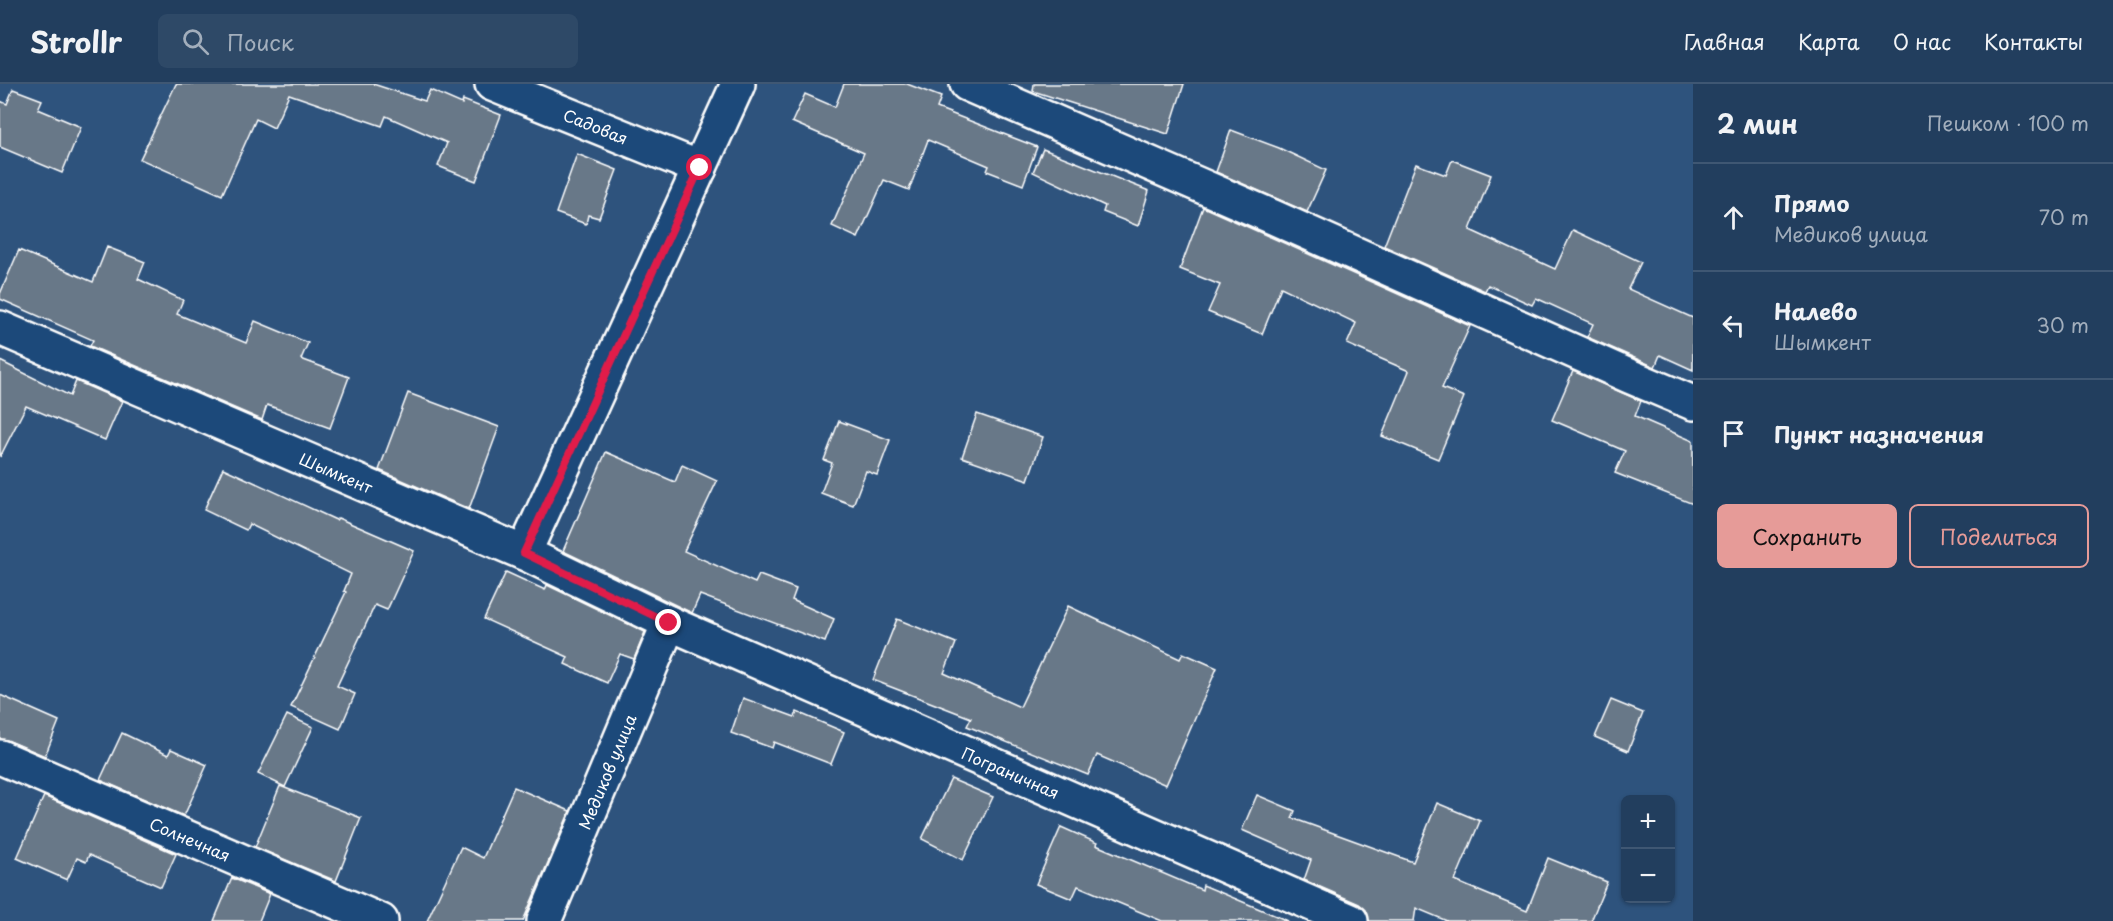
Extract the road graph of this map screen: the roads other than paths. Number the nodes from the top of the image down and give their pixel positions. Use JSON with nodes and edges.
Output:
{"nodes":[{"id":1,"x":492,"y":84,"type":"edge"},
{"id":2,"x":738,"y":84,"type":"edge"},
{"id":3,"x":967,"y":84,"type":"edge"},
{"id":4,"x":700,"y":168,"type":"junction"},
{"id":5,"x":0,"y":328,"type":"edge"},
{"id":6,"x":1693,"y":403,"type":"edge"},
{"id":7,"x":524,"y":553,"type":"junction"},
{"id":8,"x":669,"y":623,"type":"junction"},
{"id":9,"x":0,"y":757,"type":"edge"},
{"id":10,"x":381,"y":921,"type":"edge"},
{"id":11,"x":544,"y":921,"type":"edge"},
{"id":12,"x":1351,"y":921,"type":"edge"}],
"edges":[{"from":1,"to":4,"type":"street","name":"Садовая"},
{"from":2,"to":4,"type":"street"},
{"from":3,"to":6,"type":"street"},
{"from":4,"to":7,"type":"street"},
{"from":5,"to":7,"type":"street","name":"Шымкент"},
{"from":7,"to":8,"type":"street","name":"Шымкент"},
{"from":8,"to":11,"type":"street","name":"Медиков улица"},
{"from":8,"to":12,"type":"street","name":"Пограничная"},
{"from":9,"to":10,"type":"street","name":"Солнечная"}]}
